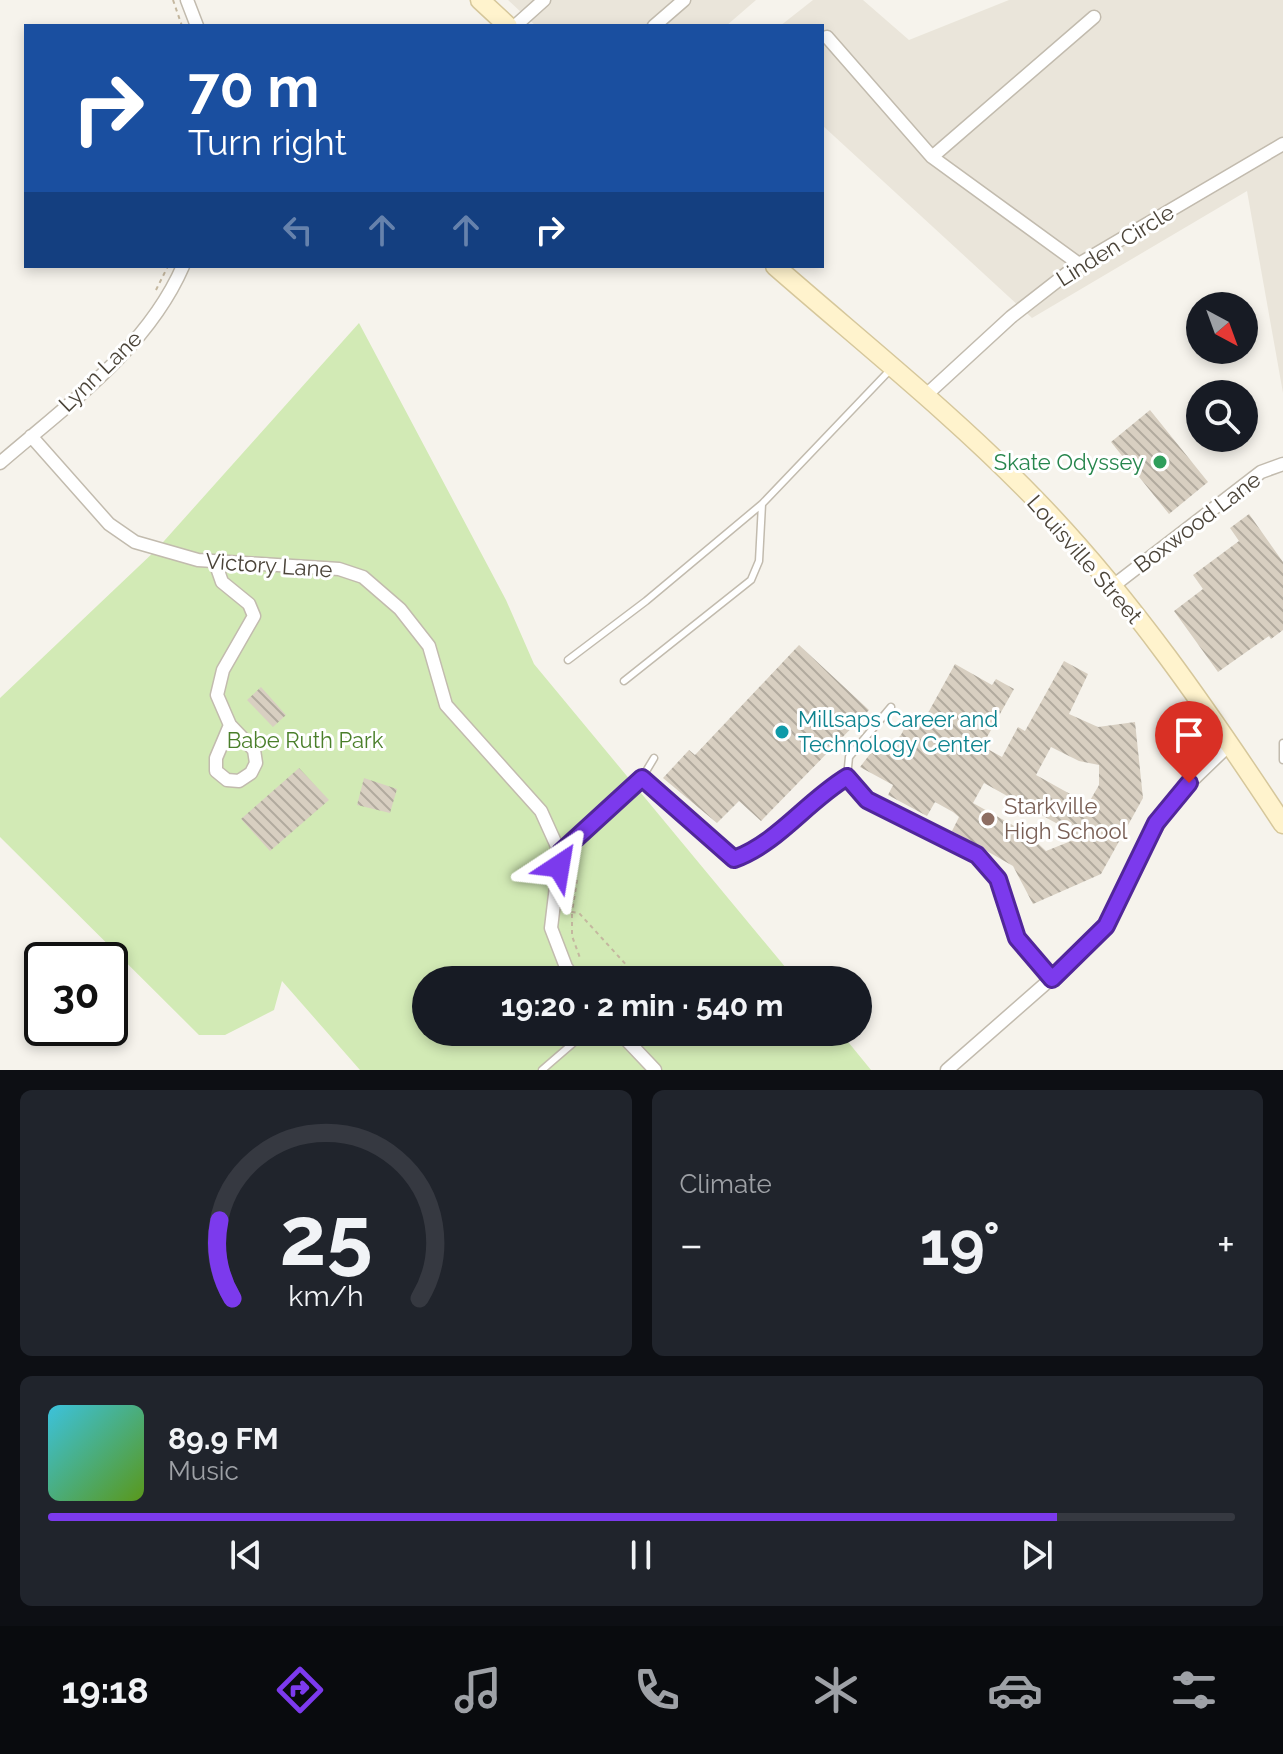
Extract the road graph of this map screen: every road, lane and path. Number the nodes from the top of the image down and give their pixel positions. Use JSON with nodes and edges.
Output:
{"nodes":[{"id":1,"x":173,"y":0,"type":"edge"},
{"id":2,"x":187,"y":0,"type":"edge"},
{"id":3,"x":480,"y":0,"type":"edge"},
{"id":4,"x":544,"y":0,"type":"edge"},
{"id":5,"x":684,"y":0,"type":"edge"},
{"id":6,"x":1094,"y":17,"type":"dead end"},
{"id":7,"x":181,"y":24,"type":"edge"},
{"id":8,"x":196,"y":24,"type":"edge"},
{"id":9,"x":506,"y":24,"type":"edge"},
{"id":10,"x":517,"y":24,"type":"edge"},
{"id":11,"x":656,"y":24,"type":"edge"},
{"id":12,"x":827,"y":37,"type":"dead end"},
{"id":13,"x":1283,"y":144,"type":"edge"},
{"id":14,"x":932,"y":157,"type":"junction"},
{"id":15,"x":1079,"y":264,"type":"junction"},
{"id":16,"x":167,"y":268,"type":"edge"},
{"id":17,"x":182,"y":268,"type":"edge"},
{"id":18,"x":777,"y":268,"type":"edge"},
{"id":19,"x":155,"y":293,"type":"dead end"},
{"id":20,"x":892,"y":368,"type":"junction"},
{"id":21,"x":925,"y":396,"type":"junction"},
{"id":22,"x":31,"y":436,"type":"junction"},
{"id":23,"x":0,"y":463,"type":"edge"},
{"id":24,"x":1283,"y":464,"type":"edge"},
{"id":25,"x":762,"y":504,"type":"junction"},
{"id":26,"x":215,"y":562,"type":"junction"},
{"id":27,"x":1113,"y":586,"type":"junction"},
{"id":28,"x":568,"y":660,"type":"dead end"},
{"id":29,"x":624,"y":681,"type":"dead end"},
{"id":30,"x":891,"y":707,"type":"dead end"},
{"id":31,"x":230,"y":725,"type":"dead end"},
{"id":32,"x":1283,"y":743,"type":"edge"},
{"id":33,"x":1230,"y":744,"type":"junction"},
{"id":34,"x":654,"y":758,"type":"dead end"},
{"id":35,"x":1283,"y":760,"type":"edge"},
{"id":36,"x":847,"y":777,"type":"junction"},
{"id":37,"x":642,"y":778,"type":"junction"},
{"id":38,"x":1283,"y":824,"type":"edge"},
{"id":39,"x":560,"y":853,"type":"junction"},
{"id":40,"x":577,"y":880,"type":"dead end"},
{"id":41,"x":572,"y":912,"type":"junction"},
{"id":42,"x":580,"y":958,"type":"dead end"},
{"id":43,"x":626,"y":963,"type":"junction"},
{"id":44,"x":566,"y":966,"type":"edge"},
{"id":45,"x":623,"y":966,"type":"edge"},
{"id":46,"x":628,"y":966,"type":"edge"},
{"id":47,"x":1052,"y":979,"type":"junction"},
{"id":48,"x":570,"y":1046,"type":"edge"},
{"id":49,"x":632,"y":1046,"type":"edge"},
{"id":50,"x":542,"y":1070,"type":"edge"},
{"id":51,"x":655,"y":1070,"type":"edge"},
{"id":52,"x":947,"y":1070,"type":"edge"}],
"edges":[{"from":1,"to":7,"type":"path"},
{"from":2,"to":8,"type":"street"},
{"from":3,"to":9,"type":"main road"},
{"from":4,"to":10,"type":"street"},
{"from":5,"to":11,"type":"street"},
{"from":6,"to":14,"type":"street"},
{"from":12,"to":14,"type":"street"},
{"from":13,"to":15,"type":"street","name":"Linden Circle"},
{"from":14,"to":15,"type":"street"},
{"from":15,"to":21,"type":"street","name":"Linden Circle"},
{"from":16,"to":19,"type":"path"},
{"from":17,"to":22,"type":"street","name":"Lynn Lane"},
{"from":18,"to":20,"type":"main road","name":"Louisville Street"},
{"from":20,"to":21,"type":"main road","name":"Louisville Street"},
{"from":20,"to":25,"type":"lane"},
{"from":21,"to":27,"type":"main road","name":"Louisville Street"},
{"from":22,"to":23,"type":"street","name":"Lynn Lane"},
{"from":22,"to":26,"type":"street","name":"Victory Lane"},
{"from":24,"to":27,"type":"street","name":"Boxwood Lane"},
{"from":25,"to":28,"type":"lane"},
{"from":25,"to":29,"type":"lane"},
{"from":26,"to":31,"type":"street"},
{"from":26,"to":39,"type":"street","name":"Victory Lane"},
{"from":27,"to":33,"type":"main road","name":"Louisville Street"},
{"from":30,"to":36,"type":"lane"},
{"from":32,"to":35,"type":"lane"},
{"from":33,"to":38,"type":"main road","name":"Louisville Street"},
{"from":33,"to":47,"type":"street"},
{"from":34,"to":37,"type":"lane"},
{"from":36,"to":37,"type":"lane"},
{"from":36,"to":47,"type":"lane"},
{"from":37,"to":39,"type":"lane"},
{"from":39,"to":44,"type":"street"},
{"from":40,"to":41,"type":"path"},
{"from":41,"to":42,"type":"path"},
{"from":41,"to":43,"type":"path"},
{"from":43,"to":45,"type":"path"},
{"from":43,"to":46,"type":"path"},
{"from":47,"to":52,"type":"street"},
{"from":48,"to":50,"type":"lane"},
{"from":49,"to":51,"type":"street"}]}
